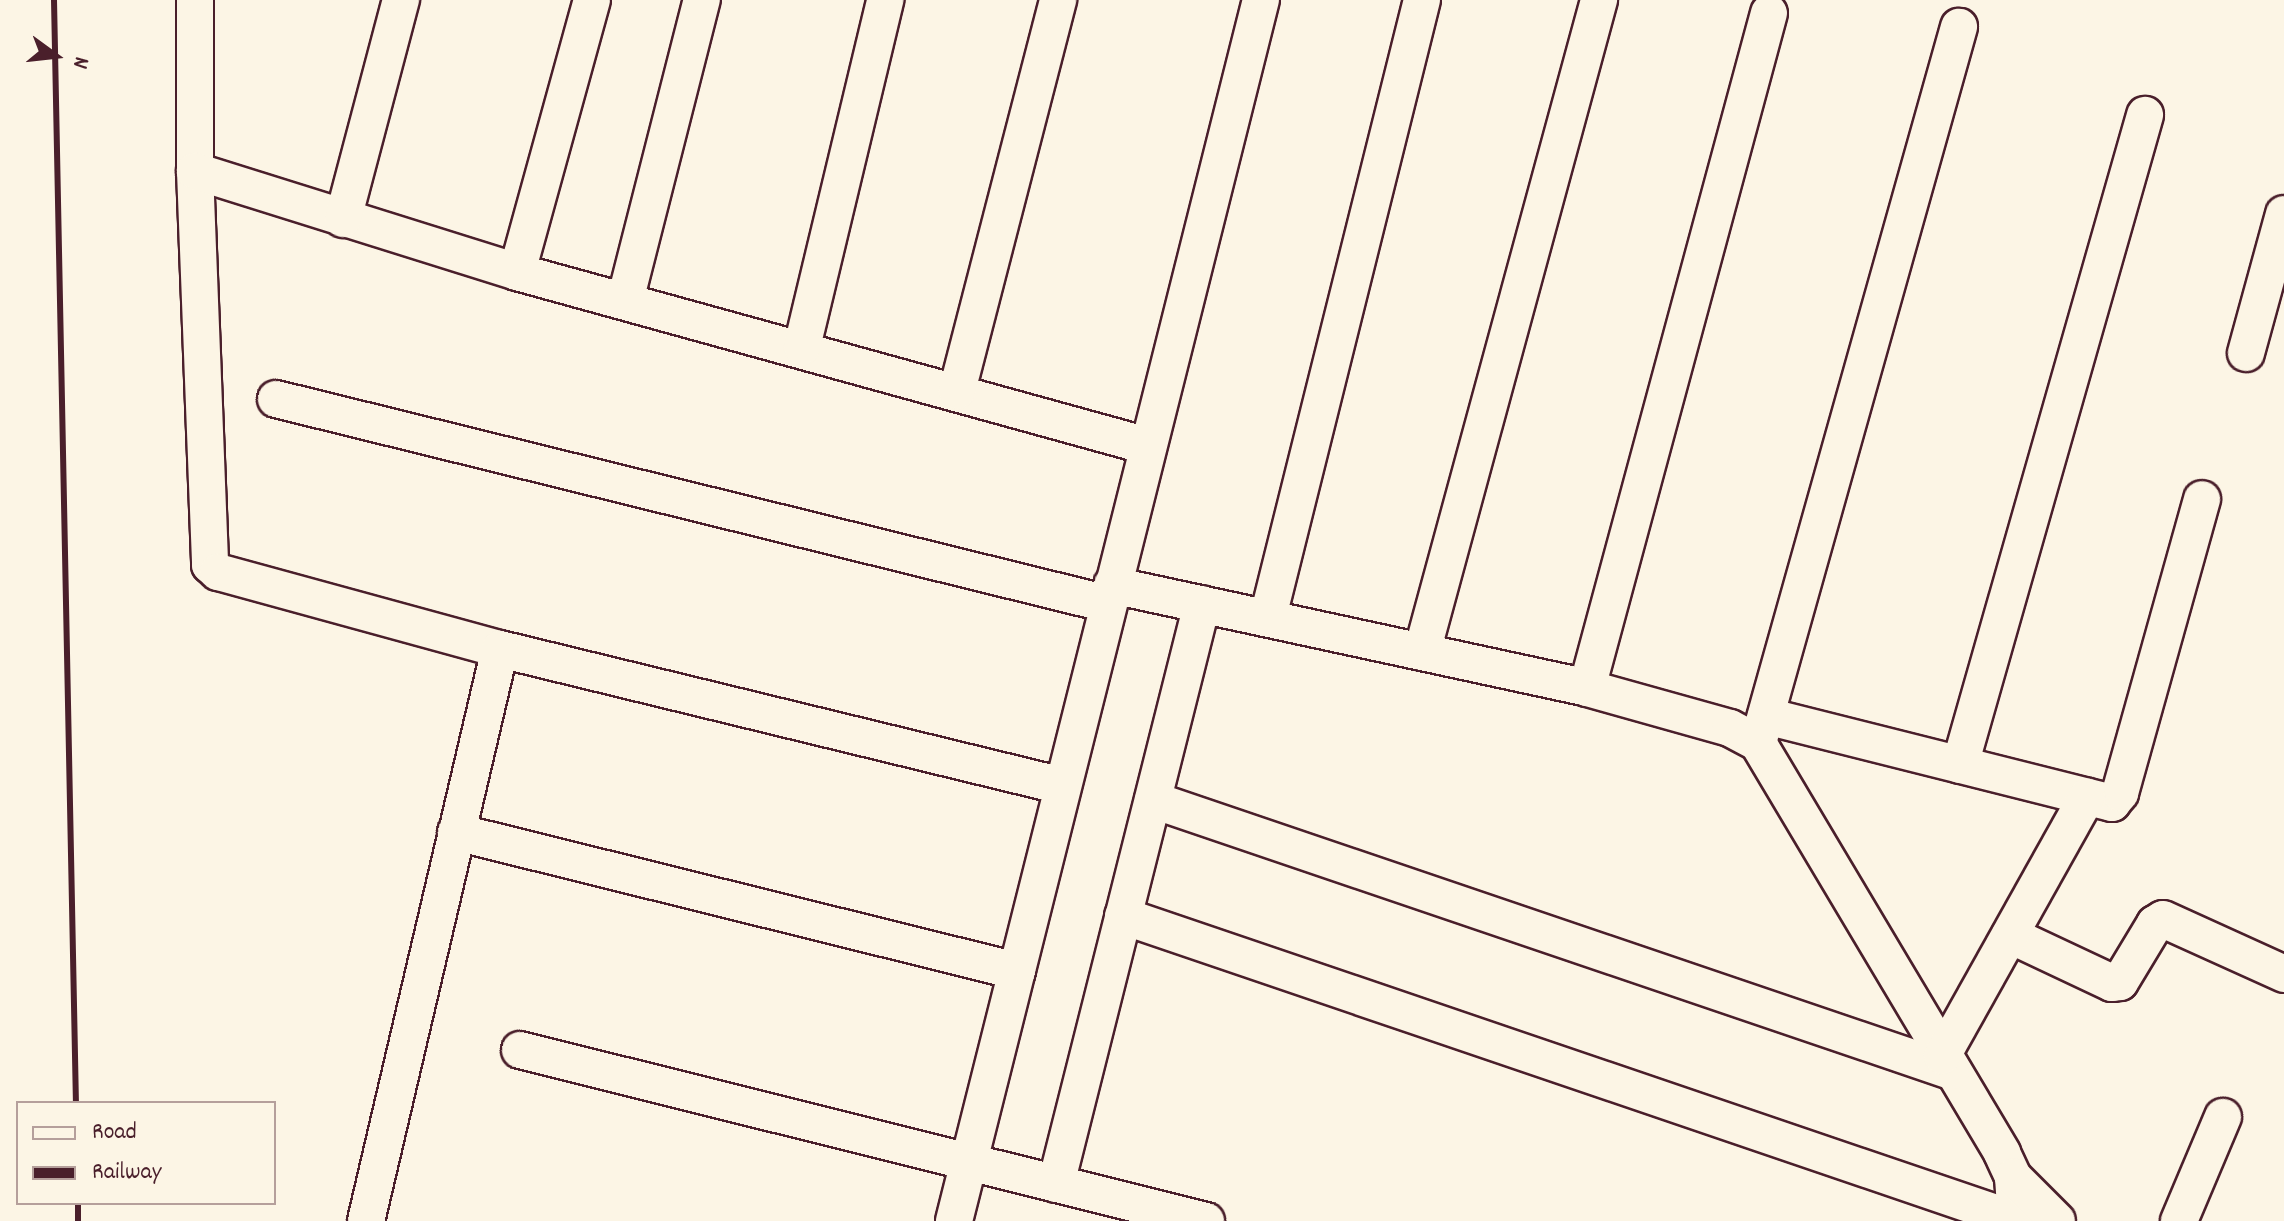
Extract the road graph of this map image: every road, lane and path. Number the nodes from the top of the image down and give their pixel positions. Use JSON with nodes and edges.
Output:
{"nodes":[{"id":1,"x":195,"y":0,"type":"edge"},
{"id":2,"x":401,"y":0,"type":"edge"},
{"id":3,"x":592,"y":0,"type":"edge"},
{"id":4,"x":702,"y":0,"type":"edge"},
{"id":5,"x":885,"y":0,"type":"edge"},
{"id":6,"x":1058,"y":0,"type":"edge"},
{"id":7,"x":1261,"y":0,"type":"edge"},
{"id":8,"x":1422,"y":0,"type":"edge"},
{"id":9,"x":1599,"y":0,"type":"edge"},
{"id":10,"x":1769,"y":13,"type":"dead end"},
{"id":11,"x":1959,"y":27,"type":"dead end"},
{"id":12,"x":2145,"y":115,"type":"dead end"},
{"id":13,"x":195,"y":171,"type":"junction"},
{"id":14,"x":2284,"y":214,"type":"edge"},
{"id":15,"x":343,"y":219,"type":"junction"},
{"id":16,"x":517,"y":272,"type":"junction"},
{"id":17,"x":625,"y":301,"type":"junction"},
{"id":18,"x":802,"y":347,"type":"junction"},
{"id":19,"x":2246,"y":353,"type":"dead end"},
{"id":20,"x":957,"y":391,"type":"junction"},
{"id":21,"x":276,"y":399,"type":"dead end"},
{"id":22,"x":1148,"y":446,"type":"junction"},
{"id":23,"x":2202,"y":499,"type":"dead end"},
{"id":24,"x":1110,"y":594,"type":"junction"},
{"id":25,"x":1202,"y":604,"type":"junction"},
{"id":26,"x":1268,"y":617,"type":"junction"},
{"id":27,"x":500,"y":649,"type":"junction"},
{"id":28,"x":1422,"y":652,"type":"junction"},
{"id":29,"x":1587,"y":688,"type":"junction"},
{"id":30,"x":1762,"y":729,"type":"junction"},
{"id":31,"x":1960,"y":765,"type":"junction"},
{"id":32,"x":1063,"y":786,"type":"junction"},
{"id":33,"x":2087,"y":797,"type":"junction"},
{"id":34,"x":1153,"y":800,"type":"junction"},
{"id":35,"x":456,"y":832,"type":"junction"},
{"id":36,"x":1123,"y":916,"type":"junction"},
{"id":37,"x":2010,"y":935,"type":"junction"},
{"id":38,"x":1017,"y":971,"type":"junction"},
{"id":39,"x":2284,"y":974,"type":"edge"},
{"id":40,"x":520,"y":1050,"type":"dead end"},
{"id":41,"x":1946,"y":1063,"type":"junction"},
{"id":42,"x":2223,"y":1117,"type":"dead end"},
{"id":43,"x":968,"y":1165,"type":"junction"},
{"id":44,"x":2013,"y":1177,"type":"junction"},
{"id":45,"x":1056,"y":1184,"type":"junction"},
{"id":46,"x":366,"y":1221,"type":"edge"},
{"id":47,"x":954,"y":1221,"type":"edge"},
{"id":48,"x":1206,"y":1221,"type":"edge"},
{"id":49,"x":2016,"y":1221,"type":"edge"},
{"id":50,"x":2057,"y":1221,"type":"edge"},
{"id":51,"x":2179,"y":1221,"type":"edge"}],
"edges":[{"from":1,"to":13,"type":"street"},
{"from":2,"to":15,"type":"street"},
{"from":3,"to":16,"type":"street"},
{"from":4,"to":17,"type":"street"},
{"from":5,"to":18,"type":"street"},
{"from":6,"to":20,"type":"street"},
{"from":7,"to":22,"type":"street"},
{"from":8,"to":26,"type":"street"},
{"from":9,"to":28,"type":"street"},
{"from":10,"to":29,"type":"street"},
{"from":11,"to":30,"type":"street"},
{"from":12,"to":31,"type":"street"},
{"from":13,"to":15,"type":"street"},
{"from":13,"to":27,"type":"street"},
{"from":14,"to":19,"type":"street"},
{"from":15,"to":16,"type":"street"},
{"from":16,"to":17,"type":"street"},
{"from":17,"to":18,"type":"street"},
{"from":18,"to":20,"type":"street"},
{"from":20,"to":22,"type":"street"},
{"from":21,"to":24,"type":"street"},
{"from":22,"to":24,"type":"street"},
{"from":23,"to":33,"type":"street"},
{"from":24,"to":25,"type":"street"},
{"from":24,"to":32,"type":"street"},
{"from":25,"to":26,"type":"street"},
{"from":25,"to":34,"type":"street"},
{"from":26,"to":28,"type":"street"},
{"from":27,"to":32,"type":"street"},
{"from":27,"to":35,"type":"street"},
{"from":28,"to":29,"type":"street"},
{"from":29,"to":30,"type":"street"},
{"from":30,"to":31,"type":"street"},
{"from":30,"to":41,"type":"street"},
{"from":31,"to":33,"type":"street"},
{"from":32,"to":38,"type":"street"},
{"from":33,"to":37,"type":"street"},
{"from":34,"to":36,"type":"street"},
{"from":34,"to":41,"type":"street"},
{"from":35,"to":38,"type":"street"},
{"from":35,"to":46,"type":"street"},
{"from":36,"to":45,"type":"street"},
{"from":36,"to":49,"type":"street"},
{"from":37,"to":39,"type":"street"},
{"from":37,"to":41,"type":"street"},
{"from":38,"to":43,"type":"street"},
{"from":40,"to":43,"type":"street"},
{"from":41,"to":44,"type":"street"},
{"from":42,"to":51,"type":"street"},
{"from":43,"to":45,"type":"street"},
{"from":43,"to":47,"type":"street"},
{"from":44,"to":49,"type":"street"},
{"from":44,"to":50,"type":"street"},
{"from":45,"to":48,"type":"street"}]}
